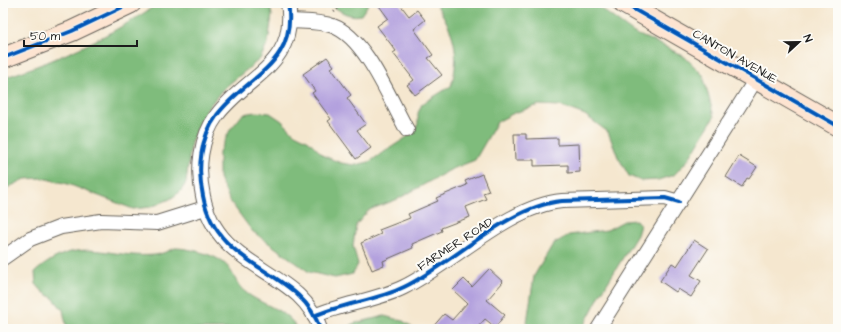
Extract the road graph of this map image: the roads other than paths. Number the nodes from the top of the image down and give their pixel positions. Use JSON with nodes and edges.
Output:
{"nodes":[{"id":1,"x":132,"y":3,"type":"edge"},
{"id":2,"x":288,"y":3,"type":"edge"},
{"id":3,"x":623,"y":3,"type":"edge"},
{"id":4,"x":290,"y":21,"type":"junction"},
{"id":5,"x":3,"y":58,"type":"edge"},
{"id":6,"x":756,"y":79,"type":"junction"},
{"id":7,"x":838,"y":126,"type":"edge"},
{"id":8,"x":407,"y":130,"type":"dead end"},
{"id":9,"x":680,"y":202,"type":"junction"},
{"id":10,"x":206,"y":208,"type":"junction"},
{"id":11,"x":3,"y":258,"type":"edge"},
{"id":12,"x":317,"y":323,"type":"edge"},
{"id":13,"x":598,"y":329,"type":"edge"}],
"edges":[{"from":1,"to":5,"type":"main road"},
{"from":2,"to":4,"type":"street"},
{"from":3,"to":6,"type":"main road","name":"CANTON AVENUE"},
{"from":4,"to":8,"type":"street"},
{"from":4,"to":10,"type":"street"},
{"from":6,"to":7,"type":"main road","name":"CANTON AVENUE"},
{"from":6,"to":9,"type":"street"},
{"from":9,"to":12,"type":"street","name":"FARMER ROAD"},
{"from":9,"to":13,"type":"street"},
{"from":10,"to":11,"type":"street"},
{"from":10,"to":12,"type":"street"}]}
